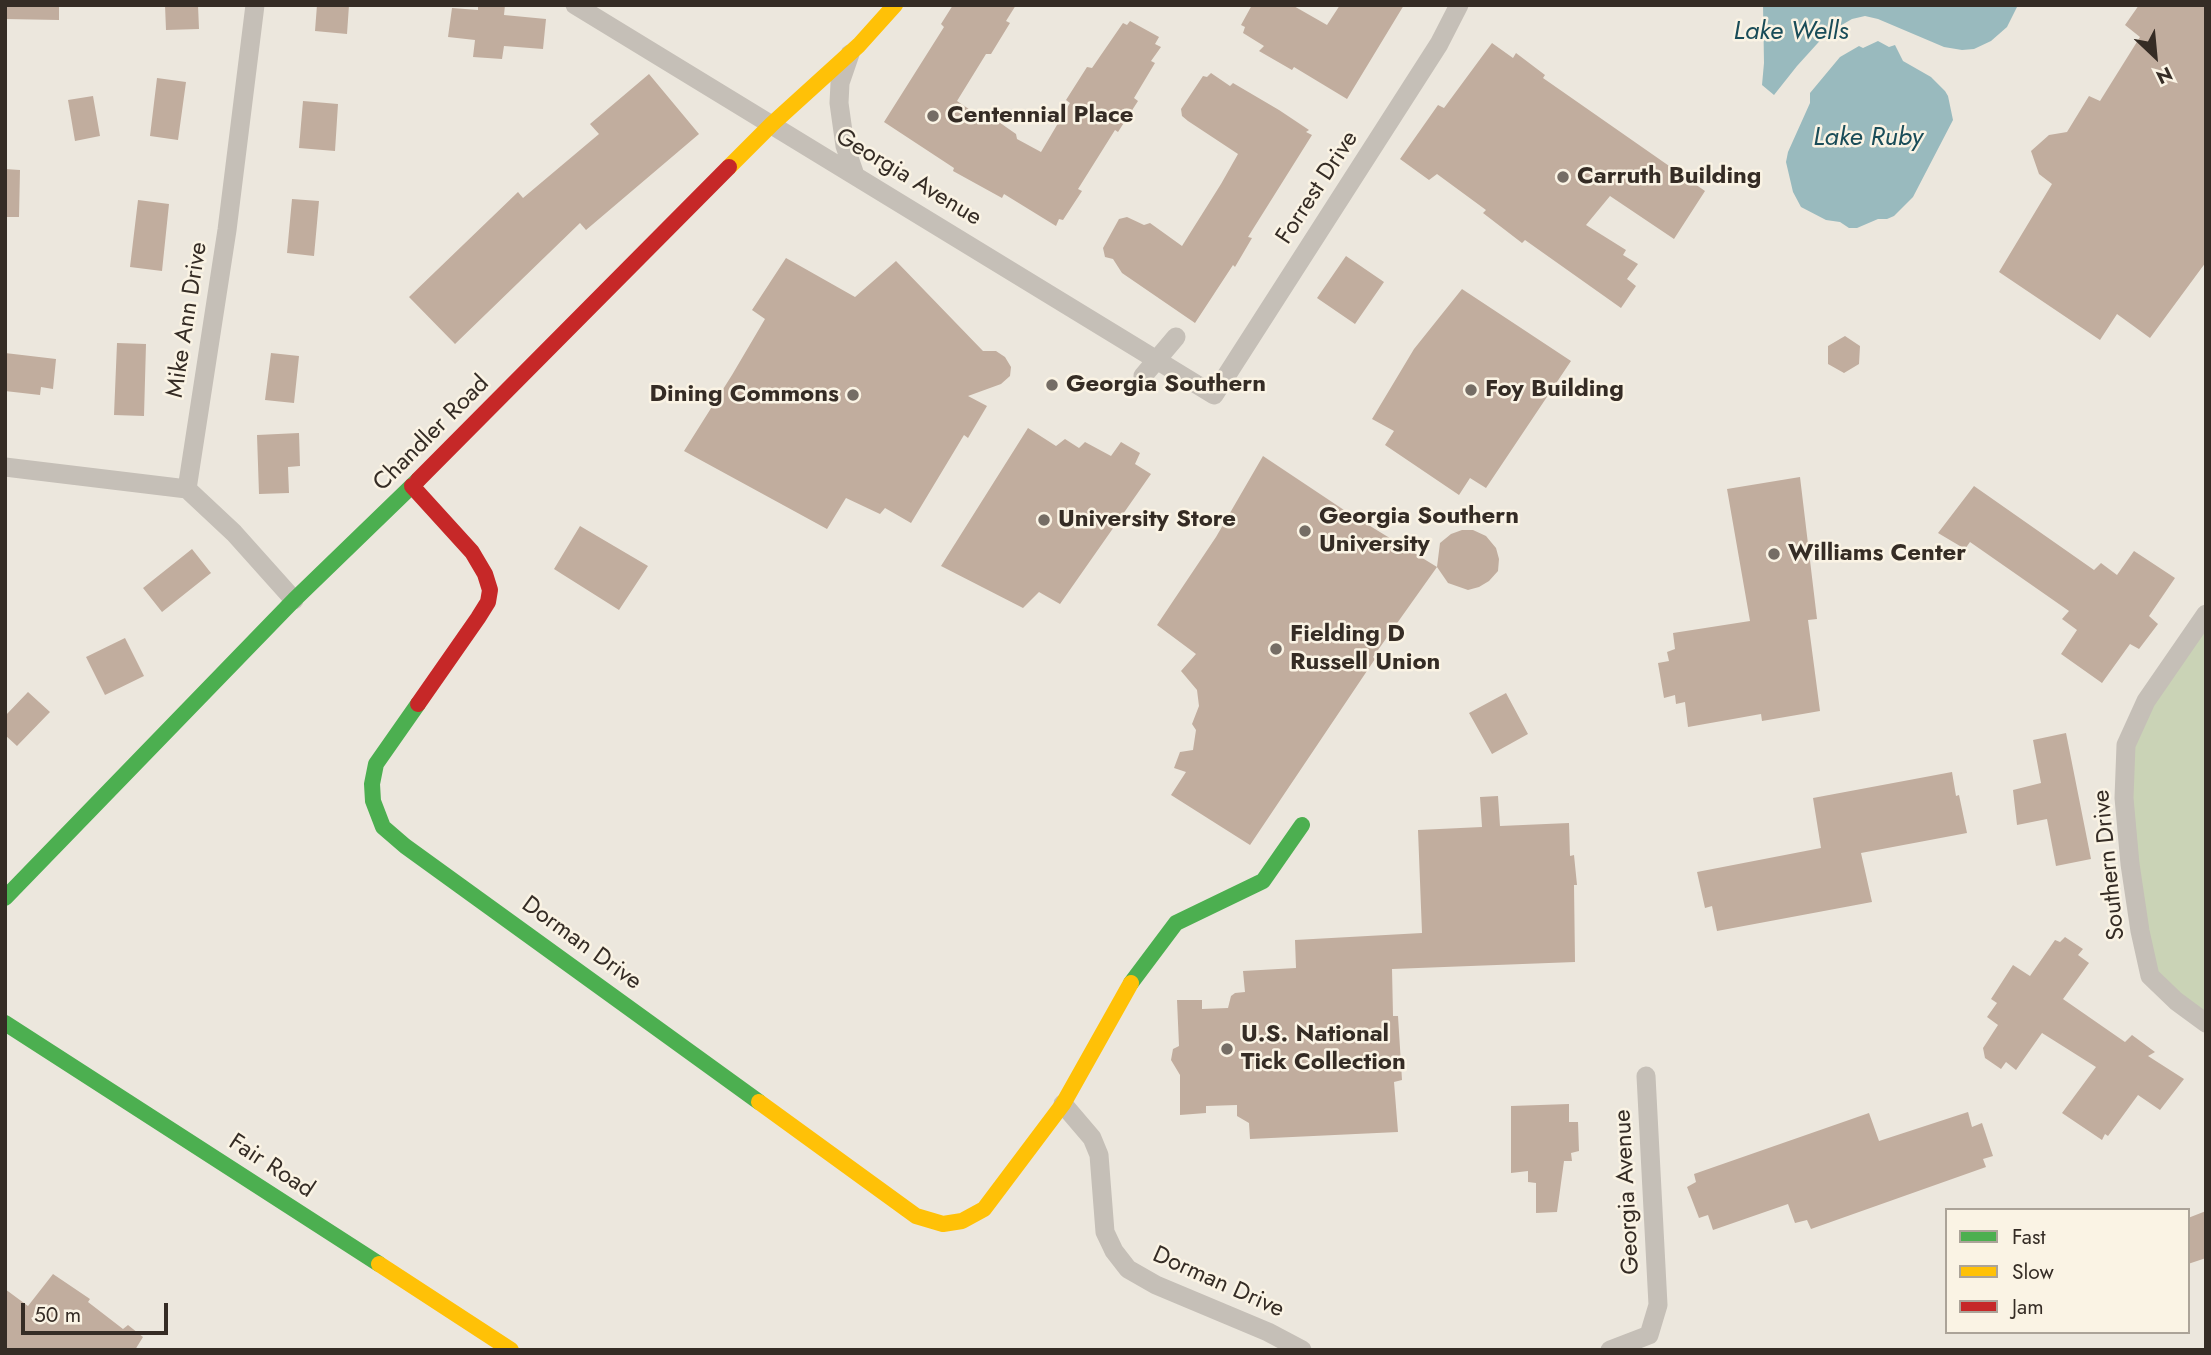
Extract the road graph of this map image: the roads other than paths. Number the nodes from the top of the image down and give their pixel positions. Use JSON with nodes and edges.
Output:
{"nodes":[{"id":1,"x":255,"y":5,"type":"edge"},
{"id":2,"x":575,"y":5,"type":"edge"},
{"id":3,"x":895,"y":5,"type":"edge"},
{"id":4,"x":1459,"y":5,"type":"edge"},
{"id":5,"x":851,"y":52,"type":"junction"},
{"id":6,"x":772,"y":124,"type":"junction"},
{"id":7,"x":855,"y":175,"type":"junction"},
{"id":8,"x":1176,"y":337,"type":"dead end"},
{"id":9,"x":1157,"y":360,"type":"junction"},
{"id":10,"x":1143,"y":376,"type":"dead end"},
{"id":11,"x":1214,"y":395,"type":"joint"},
{"id":12,"x":5,"y":467,"type":"edge"},
{"id":13,"x":412,"y":486,"type":"junction"},
{"id":14,"x":187,"y":489,"type":"junction"},
{"id":15,"x":295,"y":600,"type":"junction"},
{"id":16,"x":2206,"y":614,"type":"edge"},
{"id":17,"x":1302,"y":825,"type":"dead end"},
{"id":18,"x":5,"y":898,"type":"edge"},
{"id":19,"x":5,"y":1023,"type":"edge"},
{"id":20,"x":2206,"y":1023,"type":"edge"},
{"id":21,"x":1646,"y":1076,"type":"dead end"},
{"id":22,"x":1063,"y":1104,"type":"junction"},
{"id":23,"x":512,"y":1350,"type":"edge"},
{"id":24,"x":1302,"y":1350,"type":"edge"},
{"id":25,"x":1610,"y":1350,"type":"edge"}],
"edges":[{"from":1,"to":14,"type":"street","name":"Mike Ann Drive"},
{"from":2,"to":6,"type":"street","name":"Georgia Avenue"},
{"from":3,"to":5,"type":"street","name":"Chandler Road"},
{"from":4,"to":11,"type":"street","name":"Forrest Drive"},
{"from":5,"to":6,"type":"street","name":"Chandler Road"},
{"from":5,"to":7,"type":"street"},
{"from":6,"to":7,"type":"street","name":"Georgia Avenue"},
{"from":6,"to":13,"type":"street","name":"Chandler Road"},
{"from":7,"to":9,"type":"street","name":"Georgia Avenue"},
{"from":8,"to":9,"type":"street"},
{"from":9,"to":10,"type":"street"},
{"from":9,"to":11,"type":"street","name":"Georgia Avenue"},
{"from":12,"to":14,"type":"street"},
{"from":13,"to":15,"type":"street","name":"Chandler Road"},
{"from":13,"to":22,"type":"street","name":"Dorman Drive"},
{"from":14,"to":15,"type":"street"},
{"from":15,"to":18,"type":"street","name":"Chandler Road"},
{"from":16,"to":20,"type":"street","name":"Southern Drive"},
{"from":17,"to":22,"type":"street","name":"Dorman Drive"},
{"from":19,"to":23,"type":"street","name":"Fair Road"},
{"from":21,"to":25,"type":"street","name":"Georgia Avenue"},
{"from":22,"to":24,"type":"street","name":"Dorman Drive"}]}
